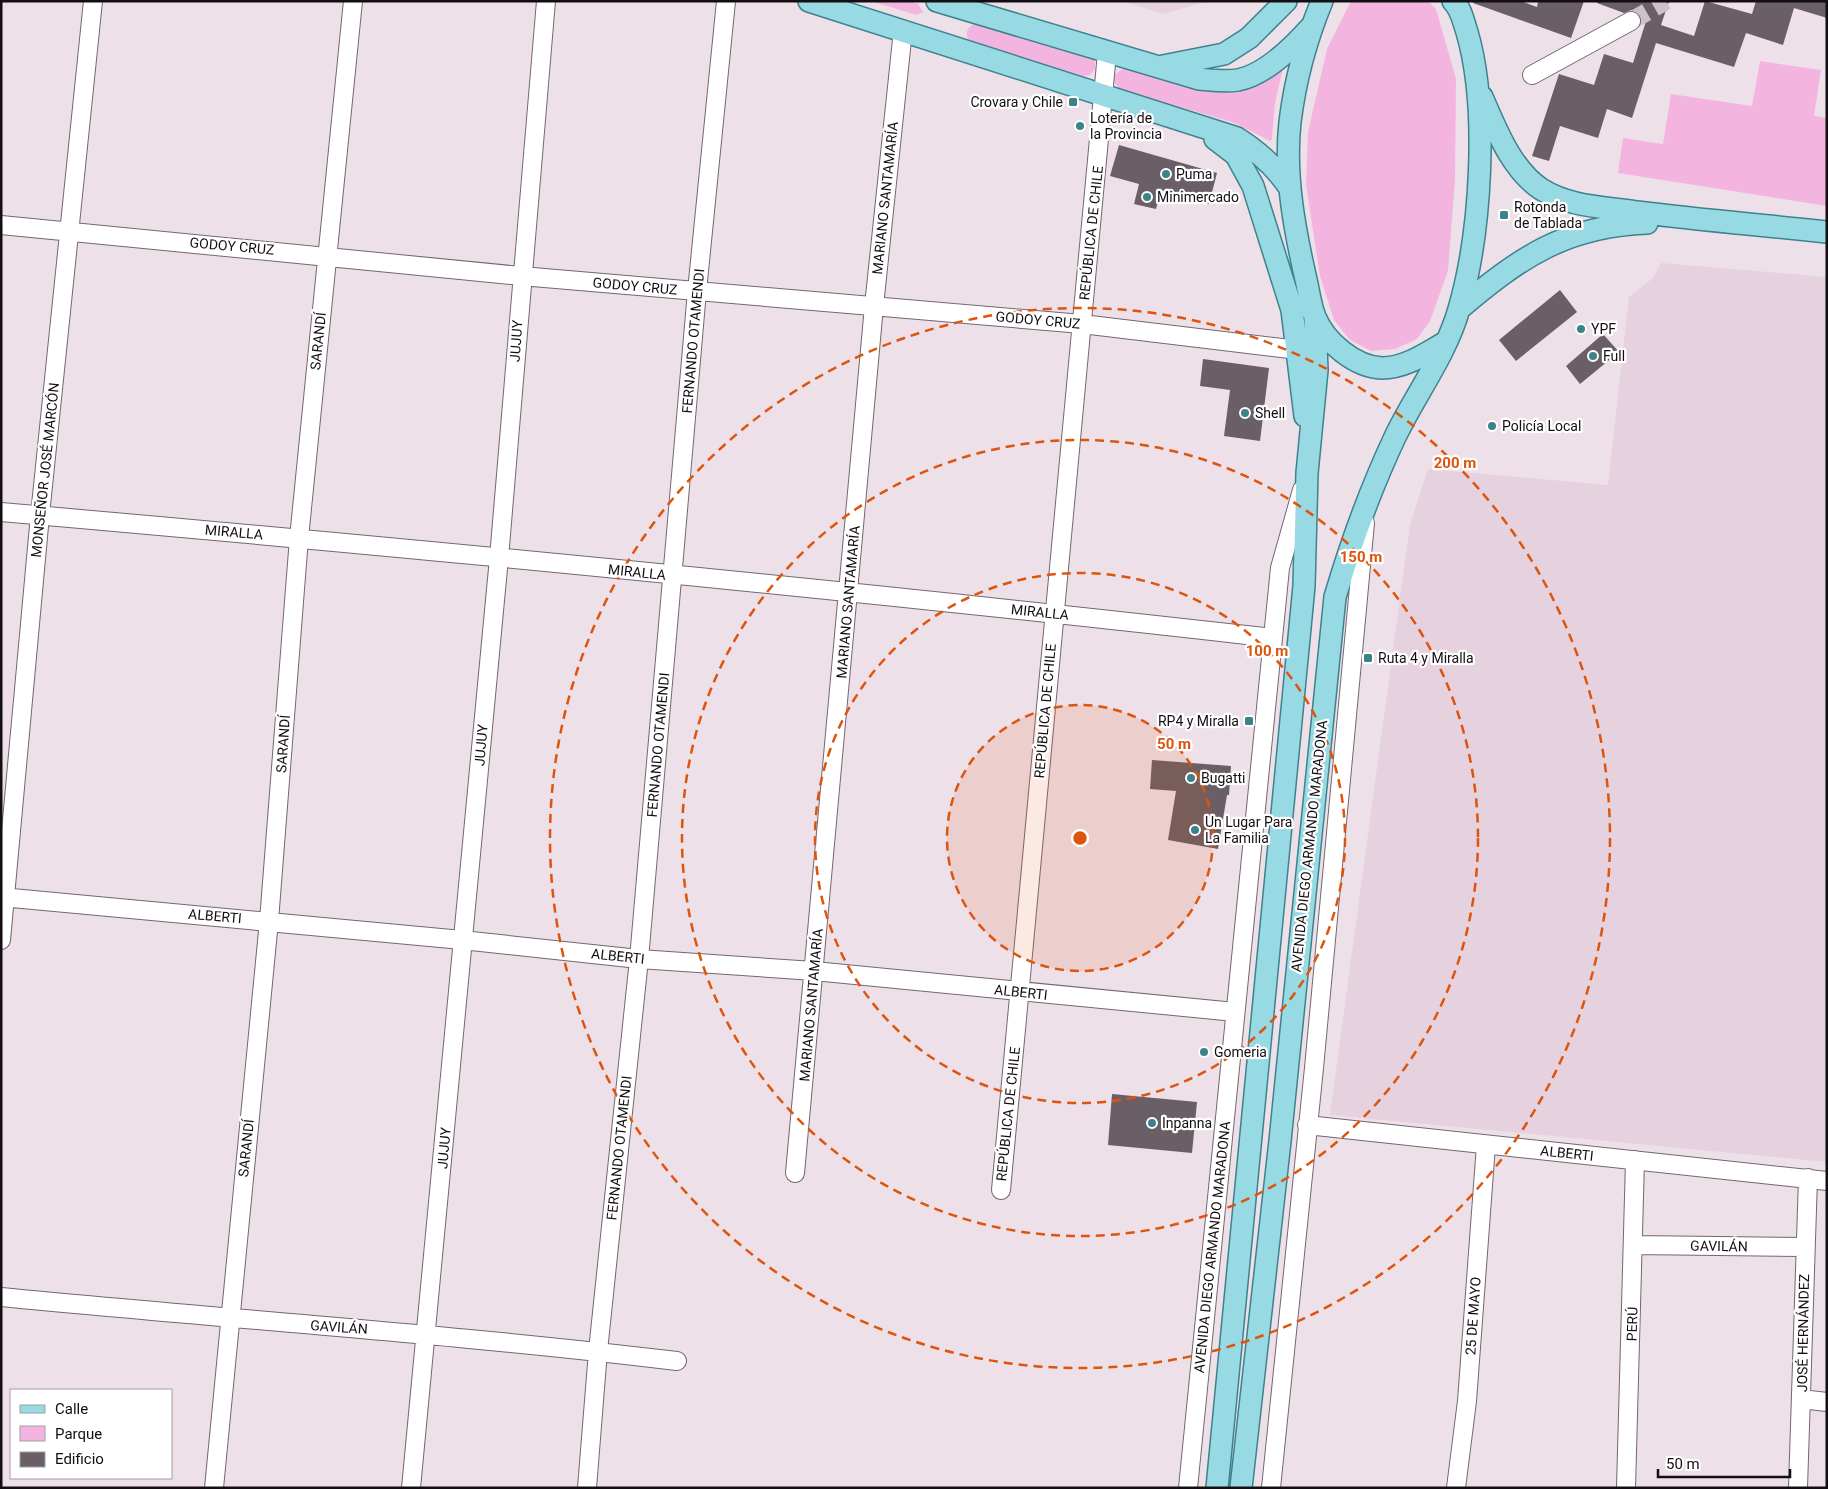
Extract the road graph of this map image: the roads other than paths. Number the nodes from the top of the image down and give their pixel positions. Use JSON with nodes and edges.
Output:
{"nodes":[{"id":1,"x":93,"y":1,"type":"edge"},
{"id":2,"x":353,"y":1,"type":"edge"},
{"id":3,"x":546,"y":1,"type":"edge"},
{"id":4,"x":726,"y":1,"type":"edge"},
{"id":5,"x":809,"y":1,"type":"edge"},
{"id":6,"x":937,"y":1,"type":"edge"},
{"id":7,"x":1286,"y":1,"type":"edge"},
{"id":8,"x":1322,"y":1,"type":"edge"},
{"id":9,"x":1457,"y":3,"type":"edge"},
{"id":10,"x":1631,"y":21,"type":"tunnel mouth"},
{"id":11,"x":1311,"y":26,"type":"junction"},
{"id":12,"x":903,"y":30,"type":"junction"},
{"id":13,"x":1107,"y":53,"type":"junction"},
{"id":14,"x":1155,"y":68,"type":"junction"},
{"id":15,"x":1532,"y":75,"type":"dead end"},
{"id":16,"x":1479,"y":93,"type":"junction"},
{"id":17,"x":1104,"y":96,"type":"junction"},
{"id":18,"x":1194,"y":124,"type":"junction"},
{"id":19,"x":1290,"y":187,"type":"junction"},
{"id":20,"x":1699,"y":220,"type":"junction"},
{"id":21,"x":1,"y":225,"type":"edge"},
{"id":22,"x":70,"y":232,"type":"junction"},
{"id":23,"x":1827,"y":232,"type":"edge"},
{"id":24,"x":327,"y":255,"type":"junction"},
{"id":25,"x":521,"y":276,"type":"junction"},
{"id":26,"x":697,"y":292,"type":"junction"},
{"id":27,"x":874,"y":306,"type":"junction"},
{"id":28,"x":1459,"y":309,"type":"junction"},
{"id":29,"x":1315,"y":318,"type":"junction"},
{"id":30,"x":1082,"y":324,"type":"junction"},
{"id":31,"x":1444,"y":343,"type":"junction"},
{"id":32,"x":1298,"y":350,"type":"junction"},
{"id":33,"x":1308,"y":464,"type":"junction"},
{"id":34,"x":1366,"y":508,"type":"junction"},
{"id":35,"x":1,"y":512,"type":"edge"},
{"id":36,"x":40,"y":515,"type":"junction"},
{"id":37,"x":299,"y":538,"type":"junction"},
{"id":38,"x":499,"y":558,"type":"junction"},
{"id":39,"x":673,"y":576,"type":"junction"},
{"id":40,"x":849,"y":592,"type":"junction"},
{"id":41,"x":1054,"y":613,"type":"junction"},
{"id":42,"x":1273,"y":638,"type":"junction"},
{"id":43,"x":3,"y":897,"type":"edge"},
{"id":44,"x":269,"y":921,"type":"junction"},
{"id":45,"x":1,"y":940,"type":"edge"},
{"id":46,"x":462,"y":940,"type":"junction"},
{"id":47,"x":639,"y":959,"type":"junction"},
{"id":48,"x":814,"y":971,"type":"junction"},
{"id":49,"x":1020,"y":992,"type":"junction"},
{"id":50,"x":1235,"y":1012,"type":"junction"},
{"id":51,"x":1307,"y":1125,"type":"junction"},
{"id":52,"x":1486,"y":1145,"type":"junction"},
{"id":53,"x":1635,"y":1160,"type":"junction"},
{"id":54,"x":795,"y":1173,"type":"dead end"},
{"id":55,"x":1808,"y":1178,"type":"junction"},
{"id":56,"x":1827,"y":1181,"type":"edge"},
{"id":57,"x":1000,"y":1190,"type":"dead end"},
{"id":58,"x":1634,"y":1245,"type":"junction"},
{"id":59,"x":1805,"y":1247,"type":"junction"},
{"id":60,"x":1,"y":1297,"type":"edge"},
{"id":61,"x":229,"y":1319,"type":"junction"},
{"id":62,"x":427,"y":1334,"type":"junction"},
{"id":63,"x":598,"y":1351,"type":"junction"},
{"id":64,"x":677,"y":1361,"type":"dead end"},
{"id":65,"x":1801,"y":1399,"type":"junction"},
{"id":66,"x":1827,"y":1402,"type":"edge"},
{"id":67,"x":214,"y":1488,"type":"edge"},
{"id":68,"x":411,"y":1488,"type":"edge"},
{"id":69,"x":587,"y":1488,"type":"edge"},
{"id":70,"x":1188,"y":1488,"type":"edge"},
{"id":71,"x":1217,"y":1488,"type":"edge"},
{"id":72,"x":1241,"y":1488,"type":"edge"},
{"id":73,"x":1271,"y":1488,"type":"edge"},
{"id":74,"x":1456,"y":1488,"type":"edge"},
{"id":75,"x":1626,"y":1488,"type":"edge"},
{"id":76,"x":1798,"y":1488,"type":"edge"}],
"edges":[{"from":1,"to":22,"type":"street","name":"MONSEÑOR JOSÉ MARCÓN"},
{"from":2,"to":24,"type":"street","name":"SARANDÍ"},
{"from":3,"to":25,"type":"street","name":"JUJUY"},
{"from":4,"to":26,"type":"street","name":"FERNANDO OTAMENDI"},
{"from":5,"to":12,"type":"main road"},
{"from":6,"to":13,"type":"main road"},
{"from":7,"to":14,"type":"main road"},
{"from":8,"to":11,"type":"main road"},
{"from":9,"to":16,"type":"main road"},
{"from":10,"to":15,"type":"street"},
{"from":11,"to":14,"type":"main road"},
{"from":11,"to":19,"type":"main road"},
{"from":12,"to":17,"type":"main road"},
{"from":12,"to":27,"type":"street","name":"MARIANO SANTAMARÍA"},
{"from":13,"to":14,"type":"main road"},
{"from":13,"to":17,"type":"street","name":"REPÚBLICA DE CHILE"},
{"from":16,"to":20,"type":"main road"},
{"from":16,"to":28,"type":"main road"},
{"from":17,"to":18,"type":"main road"},
{"from":17,"to":30,"type":"street","name":"REPÚBLICA DE CHILE"},
{"from":18,"to":19,"type":"main road"},
{"from":18,"to":32,"type":"main road"},
{"from":19,"to":29,"type":"main road"},
{"from":20,"to":23,"type":"main road"},
{"from":20,"to":28,"type":"main road"},
{"from":21,"to":22,"type":"street","name":"GODOY CRUZ"},
{"from":22,"to":24,"type":"street","name":"GODOY CRUZ"},
{"from":22,"to":36,"type":"street","name":"MONSEÑOR JOSÉ MARCÓN"},
{"from":24,"to":25,"type":"street","name":"GODOY CRUZ"},
{"from":24,"to":37,"type":"street","name":"SARANDÍ"},
{"from":25,"to":26,"type":"street","name":"GODOY CRUZ"},
{"from":25,"to":38,"type":"street","name":"JUJUY"},
{"from":26,"to":27,"type":"street","name":"GODOY CRUZ"},
{"from":26,"to":39,"type":"street","name":"FERNANDO OTAMENDI"},
{"from":27,"to":30,"type":"street","name":"GODOY CRUZ"},
{"from":27,"to":40,"type":"street","name":"MARIANO SANTAMARÍA"},
{"from":28,"to":31,"type":"main road"},
{"from":29,"to":31,"type":"main road"},
{"from":29,"to":33,"type":"main road","name":"AVENIDA DIEGO ARMANDO MARADONA"},
{"from":30,"to":32,"type":"street","name":"GODOY CRUZ"},
{"from":30,"to":41,"type":"street","name":"REPÚBLICA DE CHILE"},
{"from":31,"to":34,"type":"main road","name":"AVENIDA DIEGO ARMANDO MARADONA"},
{"from":32,"to":33,"type":"main road"},
{"from":33,"to":42,"type":"street","name":"AVENIDA DIEGO ARMANDO MARADONA"},
{"from":33,"to":71,"type":"main road","name":"AVENIDA DIEGO ARMANDO MARADONA"},
{"from":34,"to":51,"type":"street","name":"AVENIDA DIEGO ARMANDO MARADONA"},
{"from":34,"to":72,"type":"main road","name":"AVENIDA DIEGO ARMANDO MARADONA"},
{"from":35,"to":36,"type":"street","name":"MIRALLA"},
{"from":36,"to":37,"type":"street","name":"MIRALLA"},
{"from":36,"to":43,"type":"street","name":"MONSEÑOR JOSÉ MARCÓN"},
{"from":37,"to":38,"type":"street","name":"MIRALLA"},
{"from":37,"to":44,"type":"street","name":"SARANDÍ"},
{"from":38,"to":39,"type":"street","name":"MIRALLA"},
{"from":38,"to":46,"type":"street","name":"JUJUY"},
{"from":39,"to":40,"type":"street","name":"MIRALLA"},
{"from":39,"to":47,"type":"street","name":"FERNANDO OTAMENDI"},
{"from":40,"to":41,"type":"street","name":"MIRALLA"},
{"from":40,"to":48,"type":"street","name":"MARIANO SANTAMARÍA"},
{"from":41,"to":42,"type":"street","name":"MIRALLA"},
{"from":41,"to":49,"type":"street","name":"REPÚBLICA DE CHILE"},
{"from":42,"to":50,"type":"street","name":"AVENIDA DIEGO ARMANDO MARADONA"},
{"from":43,"to":44,"type":"street","name":"ALBERTI"},
{"from":43,"to":45,"type":"street","name":"MONSEÑOR JOSÉ MARCÓN"},
{"from":44,"to":46,"type":"street","name":"ALBERTI"},
{"from":44,"to":61,"type":"street","name":"SARANDÍ"},
{"from":46,"to":47,"type":"street","name":"ALBERTI"},
{"from":46,"to":62,"type":"street","name":"JUJUY"},
{"from":47,"to":48,"type":"street","name":"ALBERTI"},
{"from":47,"to":63,"type":"street","name":"FERNANDO OTAMENDI"},
{"from":48,"to":49,"type":"street","name":"ALBERTI"},
{"from":48,"to":54,"type":"street","name":"MARIANO SANTAMARÍA"},
{"from":49,"to":50,"type":"street","name":"ALBERTI"},
{"from":49,"to":57,"type":"street","name":"REPÚBLICA DE CHILE"},
{"from":50,"to":70,"type":"street","name":"AVENIDA DIEGO ARMANDO MARADONA"},
{"from":51,"to":52,"type":"street","name":"ALBERTI"},
{"from":51,"to":73,"type":"street","name":"AVENIDA DIEGO ARMANDO MARADONA"},
{"from":52,"to":53,"type":"street","name":"ALBERTI"},
{"from":52,"to":74,"type":"street","name":"25 DE MAYO"},
{"from":53,"to":55,"type":"street","name":"ALBERTI"},
{"from":53,"to":58,"type":"street","name":"PERÚ"},
{"from":55,"to":56,"type":"street","name":"ALBERTI"},
{"from":55,"to":59,"type":"street","name":"JOSÉ HERNÁNDEZ"},
{"from":58,"to":59,"type":"street","name":"GAVILÁN"},
{"from":58,"to":75,"type":"street","name":"PERÚ"},
{"from":59,"to":65,"type":"street","name":"JOSÉ HERNÁNDEZ"},
{"from":60,"to":61,"type":"street","name":"GAVILÁN"},
{"from":61,"to":62,"type":"street","name":"GAVILÁN"},
{"from":61,"to":67,"type":"street","name":"SARANDÍ"},
{"from":62,"to":63,"type":"street","name":"GAVILÁN"},
{"from":62,"to":68,"type":"street","name":"JUJUY"},
{"from":63,"to":64,"type":"street","name":"GAVILÁN"},
{"from":63,"to":69,"type":"street","name":"FERNANDO OTAMENDI"},
{"from":65,"to":66,"type":"street"},
{"from":65,"to":76,"type":"street","name":"JOSÉ HERNÁNDEZ"}]}
